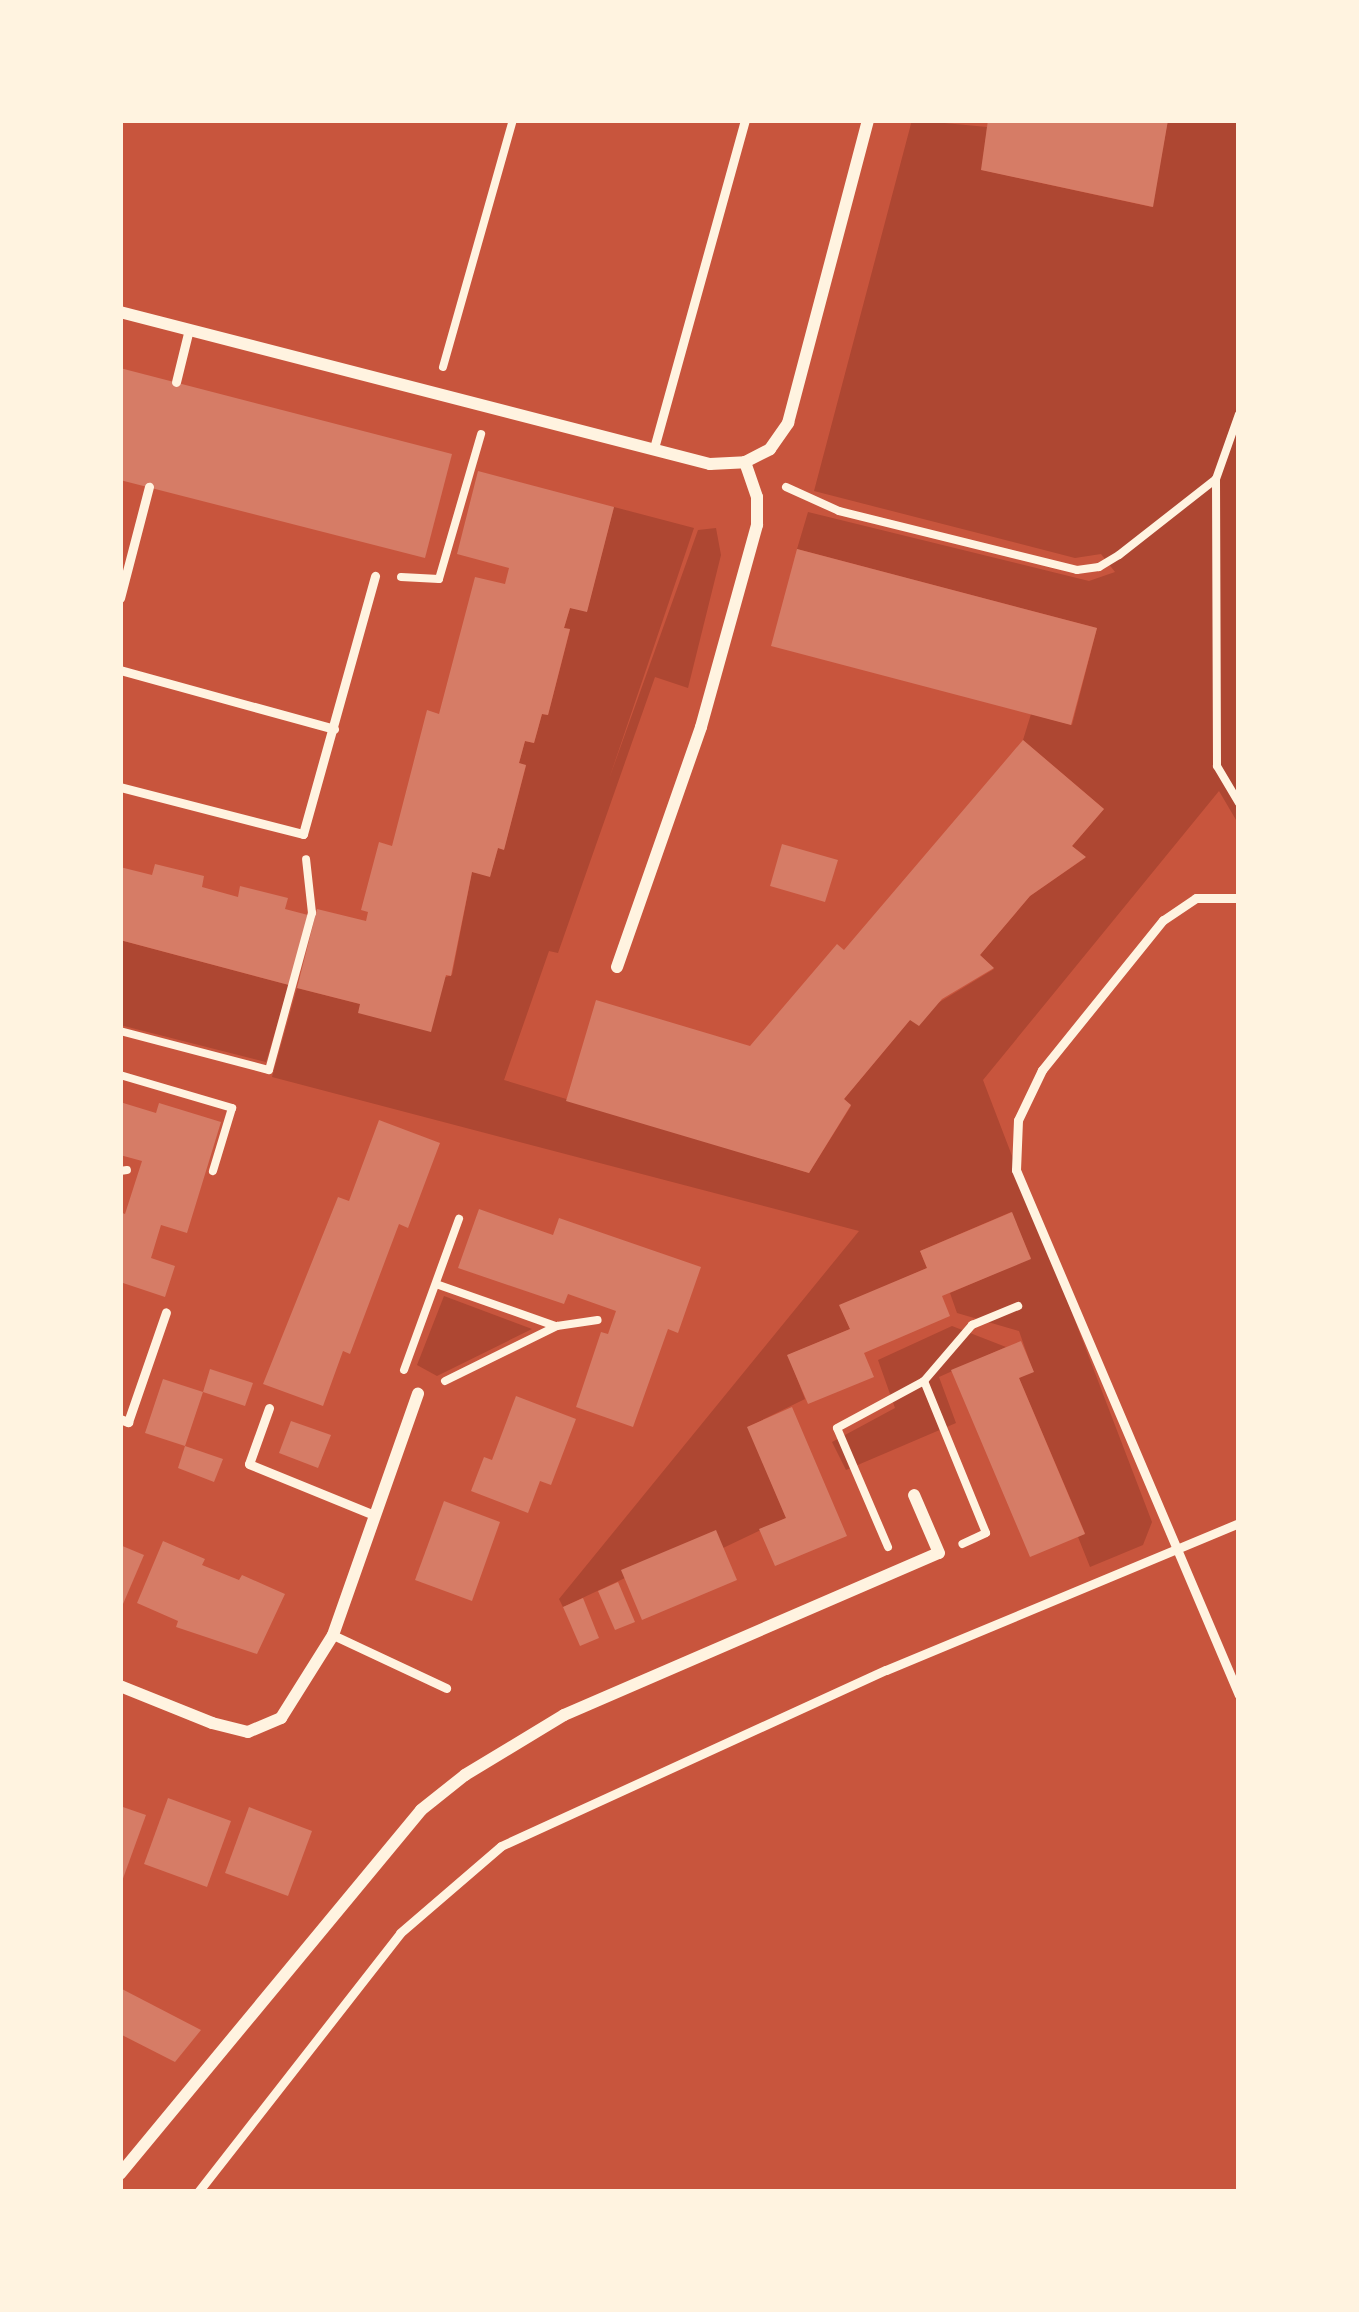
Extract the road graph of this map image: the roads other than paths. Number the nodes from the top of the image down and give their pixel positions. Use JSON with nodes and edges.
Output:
{"nodes":[{"id":1,"x":745,"y":120,"type":"edge"},
{"id":2,"x":868,"y":120,"type":"edge"},
{"id":3,"x":120,"y":312,"type":"edge"},
{"id":4,"x":189,"y":329,"type":"junction"},
{"id":5,"x":176,"y":382,"type":"dead end"},
{"id":6,"x":654,"y":448,"type":"junction"},
{"id":7,"x":745,"y":461,"type":"junction"},
{"id":8,"x":149,"y":487,"type":"dead end"},
{"id":9,"x":375,"y":576,"type":"road end"},
{"id":10,"x":120,"y":598,"type":"edge"},
{"id":11,"x":120,"y":670,"type":"edge"},
{"id":12,"x":334,"y":729,"type":"junction"},
{"id":13,"x":120,"y":787,"type":"edge"},
{"id":14,"x":1239,"y":898,"type":"edge"},
{"id":15,"x":617,"y":967,"type":"dead end"},
{"id":16,"x":166,"y":1312,"type":"dead end"},
{"id":17,"x":418,"y":1394,"type":"road end"},
{"id":18,"x":269,"y":1408,"type":"dead end"},
{"id":19,"x":120,"y":1419,"type":"edge"},
{"id":20,"x":914,"y":1495,"type":"dead end"},
{"id":21,"x":374,"y":1515,"type":"junction"},
{"id":22,"x":1239,"y":1523,"type":"edge"},
{"id":23,"x":1178,"y":1550,"type":"junction"},
{"id":24,"x":333,"y":1635,"type":"junction"},
{"id":25,"x":120,"y":1686,"type":"edge"},
{"id":26,"x":446,"y":1688,"type":"dead end"},
{"id":27,"x":1239,"y":1695,"type":"edge"},
{"id":28,"x":120,"y":2174,"type":"edge"},
{"id":29,"x":198,"y":2192,"type":"edge"}],
"edges":[{"from":1,"to":6,"type":"lane"},
{"from":2,"to":7,"type":"street"},
{"from":3,"to":4,"type":"street"},
{"from":4,"to":5,"type":"lane"},
{"from":4,"to":6,"type":"street"},
{"from":6,"to":7,"type":"street"},
{"from":7,"to":15,"type":"street"},
{"from":8,"to":10,"type":"lane"},
{"from":9,"to":12,"type":"lane"},
{"from":11,"to":12,"type":"lane"},
{"from":12,"to":13,"type":"lane"},
{"from":14,"to":23,"type":"lane"},
{"from":16,"to":19,"type":"lane"},
{"from":17,"to":21,"type":"street"},
{"from":18,"to":21,"type":"lane"},
{"from":20,"to":28,"type":"street"},
{"from":21,"to":24,"type":"street"},
{"from":22,"to":23,"type":"lane"},
{"from":23,"to":27,"type":"lane"},
{"from":23,"to":29,"type":"lane"},
{"from":24,"to":25,"type":"street"},
{"from":24,"to":26,"type":"lane"}]}
